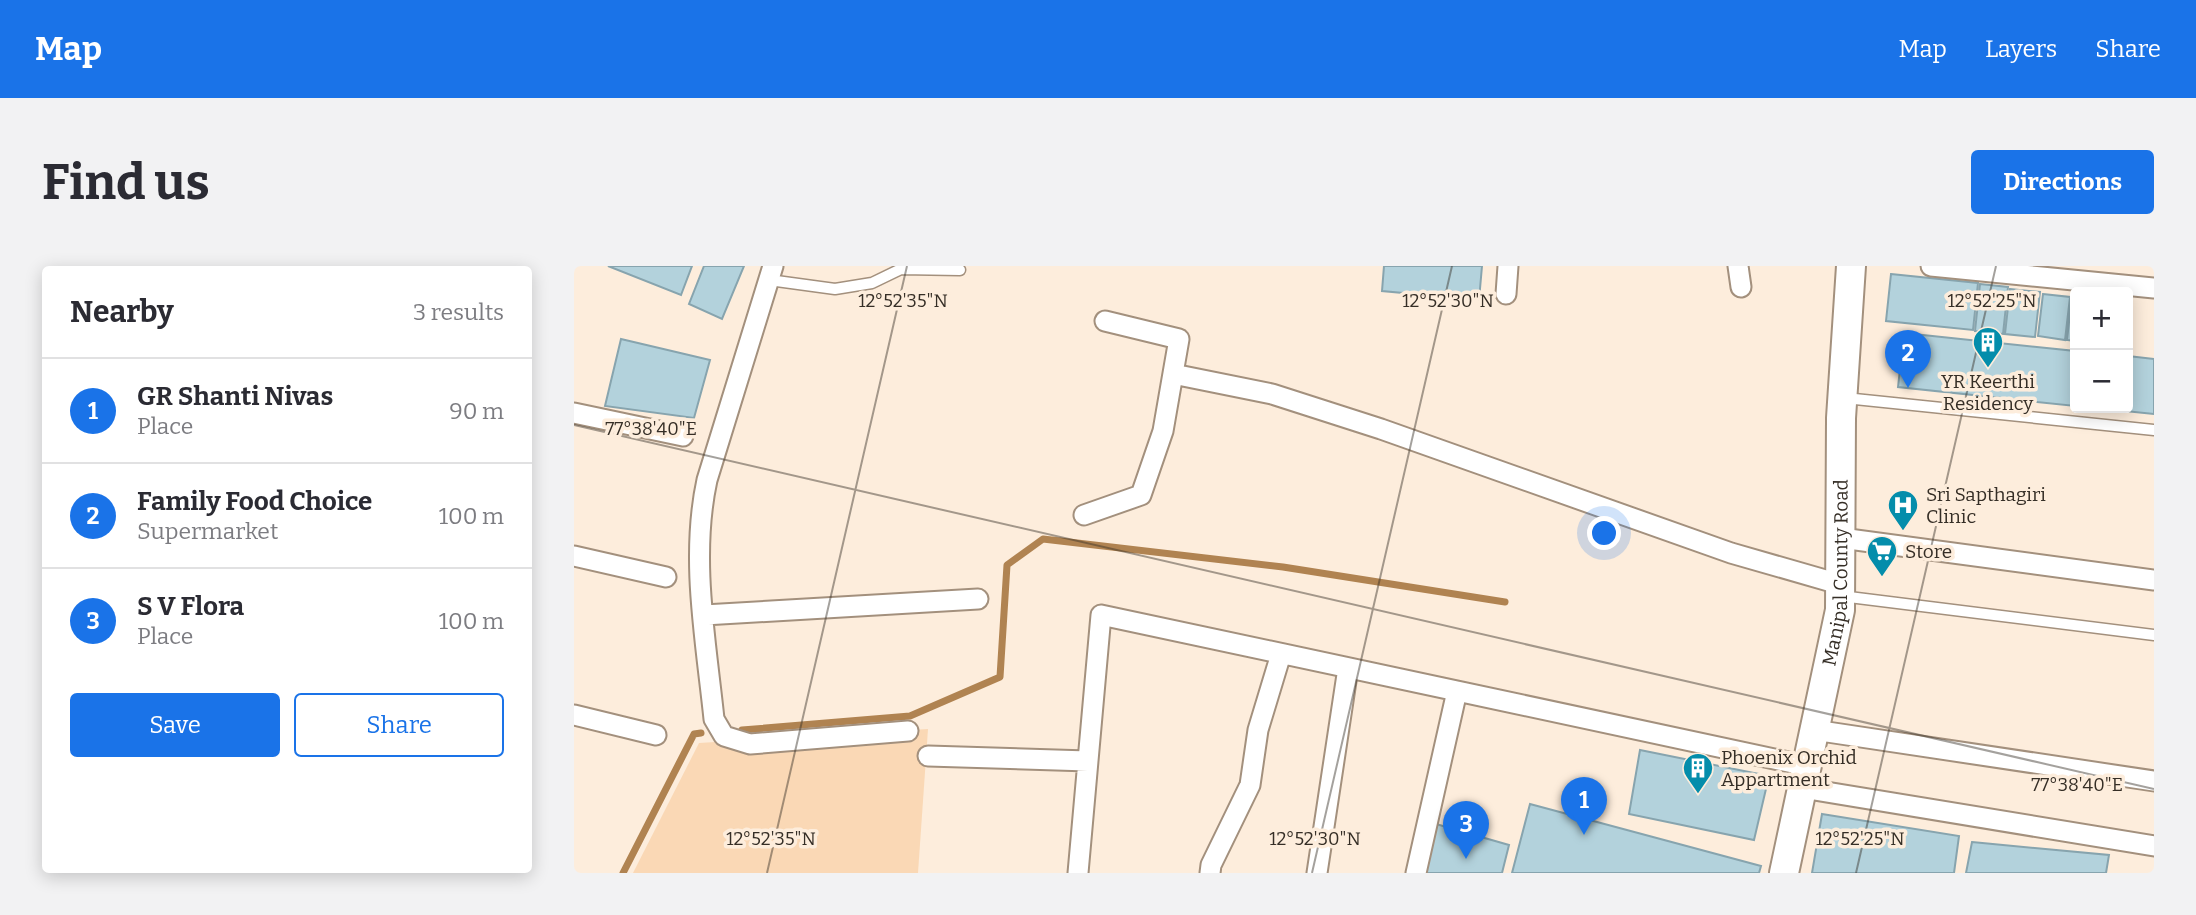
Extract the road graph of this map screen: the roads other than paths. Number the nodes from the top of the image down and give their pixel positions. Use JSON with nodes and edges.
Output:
{"nodes":[{"id":1,"x":1508,"y":266,"type":"edge"},
{"id":2,"x":1738,"y":266,"type":"edge"},
{"id":3,"x":1851,"y":266,"type":"edge"},
{"id":4,"x":1931,"y":266,"type":"edge"},
{"id":5,"x":960,"y":270,"type":"dead end"},
{"id":6,"x":771,"y":273,"type":"edge"},
{"id":7,"x":1741,"y":287,"type":"dead end"},
{"id":8,"x":2154,"y":288,"type":"edge"},
{"id":9,"x":1506,"y":294,"type":"dead end"},
{"id":10,"x":1105,"y":321,"type":"dead end"},
{"id":11,"x":1173,"y":374,"type":"junction"},
{"id":12,"x":1842,"y":398,"type":"junction"},
{"id":13,"x":574,"y":413,"type":"edge"},
{"id":14,"x":2154,"y":430,"type":"edge"},
{"id":15,"x":683,"y":436,"type":"dead end"},
{"id":16,"x":1084,"y":515,"type":"dead end"},
{"id":17,"x":1841,"y":538,"type":"junction"},
{"id":18,"x":574,"y":556,"type":"edge"},
{"id":19,"x":666,"y":577,"type":"dead end"},
{"id":20,"x":2154,"y":580,"type":"edge"},
{"id":21,"x":1840,"y":590,"type":"junction"},
{"id":22,"x":978,"y":599,"type":"dead end"},
{"id":23,"x":704,"y":615,"type":"junction"},
{"id":24,"x":2154,"y":635,"type":"edge"},
{"id":25,"x":1281,"y":654,"type":"junction"},
{"id":26,"x":1348,"y":668,"type":"junction"},
{"id":27,"x":1457,"y":691,"type":"junction"},
{"id":28,"x":574,"y":715,"type":"edge"},
{"id":29,"x":1814,"y":730,"type":"junction"},
{"id":30,"x":908,"y":732,"type":"dead end"},
{"id":31,"x":656,"y":735,"type":"dead end"},
{"id":32,"x":928,"y":757,"type":"dead end"},
{"id":33,"x":1088,"y":761,"type":"junction"},
{"id":34,"x":1804,"y":777,"type":"junction"},
{"id":35,"x":2154,"y":781,"type":"edge"},
{"id":36,"x":2154,"y":846,"type":"edge"},
{"id":37,"x":1078,"y":873,"type":"edge"},
{"id":38,"x":1210,"y":873,"type":"edge"},
{"id":39,"x":1317,"y":873,"type":"edge"},
{"id":40,"x":1416,"y":873,"type":"edge"},
{"id":41,"x":1784,"y":873,"type":"edge"}],
"edges":[{"from":1,"to":9,"type":"street"},
{"from":2,"to":7,"type":"street"},
{"from":3,"to":12,"type":"main road","name":"Manipal County Road"},
{"from":4,"to":8,"type":"street"},
{"from":5,"to":6,"type":"lane"},
{"from":6,"to":23,"type":"street"},
{"from":10,"to":11,"type":"street"},
{"from":11,"to":16,"type":"street"},
{"from":11,"to":21,"type":"street"},
{"from":12,"to":14,"type":"lane"},
{"from":12,"to":17,"type":"main road","name":"Manipal County Road"},
{"from":13,"to":15,"type":"street"},
{"from":17,"to":20,"type":"street"},
{"from":17,"to":21,"type":"main road","name":"Manipal County Road"},
{"from":18,"to":19,"type":"street"},
{"from":21,"to":24,"type":"lane"},
{"from":21,"to":29,"type":"main road","name":"Manipal County Road"},
{"from":22,"to":23,"type":"street"},
{"from":23,"to":30,"type":"street"},
{"from":25,"to":26,"type":"street"},
{"from":25,"to":33,"type":"street"},
{"from":25,"to":38,"type":"street"},
{"from":26,"to":27,"type":"street"},
{"from":26,"to":39,"type":"street"},
{"from":27,"to":34,"type":"street"},
{"from":27,"to":40,"type":"street"},
{"from":28,"to":31,"type":"street"},
{"from":29,"to":34,"type":"main road","name":"Manipal County Road"},
{"from":29,"to":35,"type":"street"},
{"from":32,"to":33,"type":"street"},
{"from":33,"to":37,"type":"street"},
{"from":34,"to":36,"type":"street"},
{"from":34,"to":41,"type":"main road","name":"Manipal County Road"}]}
